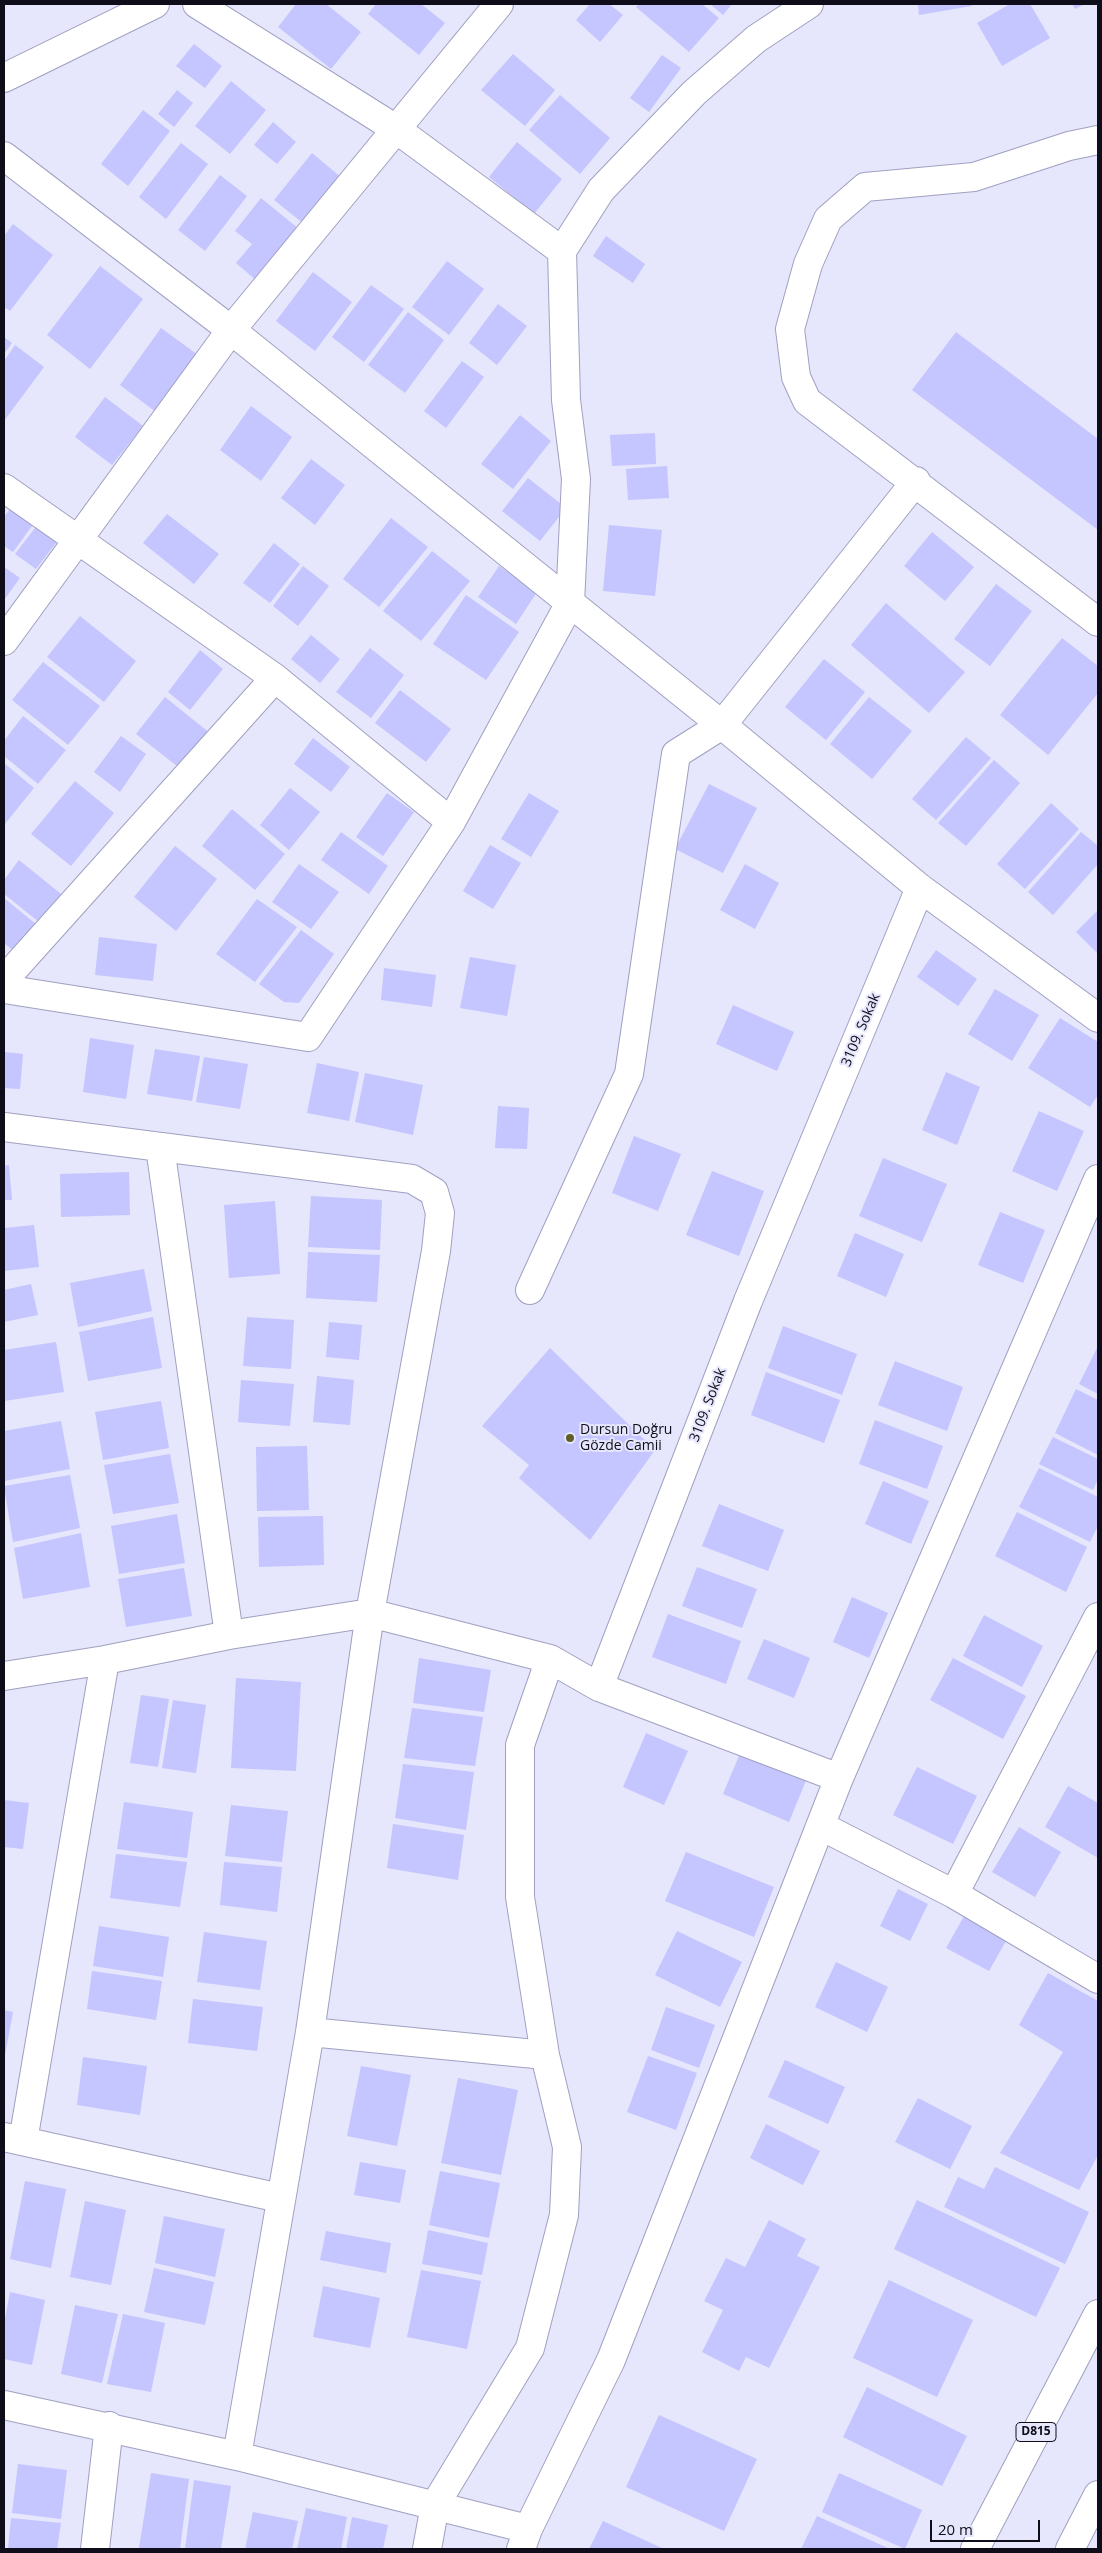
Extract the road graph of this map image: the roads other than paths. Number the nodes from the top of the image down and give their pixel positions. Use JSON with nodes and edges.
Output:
{"nodes":[{"id":1,"x":155,"y":4,"type":"edge"},
{"id":2,"x":198,"y":4,"type":"edge"},
{"id":3,"x":499,"y":4,"type":"edge"},
{"id":4,"x":809,"y":4,"type":"edge"},
{"id":5,"x":4,"y":78,"type":"edge"},
{"id":6,"x":396,"y":129,"type":"junction"},
{"id":7,"x":1098,"y":140,"type":"edge"},
{"id":8,"x":4,"y":156,"type":"edge"},
{"id":9,"x":562,"y":252,"type":"junction"},
{"id":10,"x":231,"y":330,"type":"junction"},
{"id":11,"x":916,"y":481,"type":"junction"},
{"id":12,"x":4,"y":488,"type":"edge"},
{"id":13,"x":78,"y":541,"type":"junction"},
{"id":14,"x":570,"y":603,"type":"junction"},
{"id":15,"x":1098,"y":622,"type":"edge"},
{"id":16,"x":4,"y":641,"type":"edge"},
{"id":17,"x":275,"y":678,"type":"junction"},
{"id":18,"x":722,"y":724,"type":"junction"},
{"id":19,"x":451,"y":822,"type":"junction"},
{"id":20,"x":920,"y":888,"type":"junction"},
{"id":21,"x":4,"y":980,"type":"edge"},
{"id":22,"x":4,"y":989,"type":"edge"},
{"id":23,"x":1098,"y":1018,"type":"edge"},
{"id":24,"x":4,"y":1127,"type":"edge"},
{"id":25,"x":160,"y":1147,"type":"junction"},
{"id":26,"x":1098,"y":1179,"type":"edge"},
{"id":27,"x":530,"y":1290,"type":"dead end"},
{"id":28,"x":370,"y":1613,"type":"junction"},
{"id":29,"x":1098,"y":1617,"type":"edge"},
{"id":30,"x":229,"y":1635,"type":"junction"},
{"id":31,"x":550,"y":1659,"type":"junction"},
{"id":32,"x":105,"y":1660,"type":"junction"},
{"id":33,"x":4,"y":1676,"type":"edge"},
{"id":34,"x":599,"y":1686,"type":"junction"},
{"id":35,"x":839,"y":1778,"type":"junction"},
{"id":36,"x":822,"y":1826,"type":"junction"},
{"id":37,"x":954,"y":1894,"type":"junction"},
{"id":38,"x":1098,"y":1979,"type":"edge"},
{"id":39,"x":310,"y":2032,"type":"junction"},
{"id":40,"x":545,"y":2055,"type":"junction"},
{"id":41,"x":14,"y":2139,"type":"edge"},
{"id":42,"x":280,"y":2198,"type":"junction"},
{"id":43,"x":1098,"y":2314,"type":"edge"},
{"id":44,"x":4,"y":2405,"type":"edge"},
{"id":45,"x":109,"y":2426,"type":"junction"},
{"id":46,"x":237,"y":2456,"type":"junction"},
{"id":47,"x":1098,"y":2495,"type":"edge"},
{"id":48,"x":435,"y":2506,"type":"junction"},
{"id":49,"x":524,"y":2539,"type":"edge"},
{"id":50,"x":95,"y":2549,"type":"edge"},
{"id":51,"x":427,"y":2549,"type":"edge"},
{"id":52,"x":974,"y":2549,"type":"edge"},
{"id":53,"x":1070,"y":2549,"type":"edge"}],
"edges":[{"from":1,"to":5,"type":"main road"},
{"from":2,"to":6,"type":"main road"},
{"from":3,"to":6,"type":"main road"},
{"from":4,"to":9,"type":"main road"},
{"from":6,"to":9,"type":"main road"},
{"from":6,"to":10,"type":"main road"},
{"from":7,"to":11,"type":"main road"},
{"from":8,"to":10,"type":"main road"},
{"from":9,"to":14,"type":"main road"},
{"from":10,"to":13,"type":"main road"},
{"from":10,"to":14,"type":"main road"},
{"from":11,"to":15,"type":"main road"},
{"from":11,"to":18,"type":"main road"},
{"from":12,"to":13,"type":"main road"},
{"from":13,"to":16,"type":"main road"},
{"from":13,"to":17,"type":"main road"},
{"from":14,"to":18,"type":"main road"},
{"from":14,"to":19,"type":"main road"},
{"from":17,"to":19,"type":"main road"},
{"from":17,"to":21,"type":"main road"},
{"from":18,"to":20,"type":"main road"},
{"from":18,"to":27,"type":"main road"},
{"from":19,"to":22,"type":"main road"},
{"from":20,"to":23,"type":"main road"},
{"from":20,"to":34,"type":"main road","name":"3109. Sokak"},
{"from":24,"to":25,"type":"main road"},
{"from":25,"to":28,"type":"main road"},
{"from":25,"to":30,"type":"main road"},
{"from":26,"to":35,"type":"main road"},
{"from":28,"to":30,"type":"main road"},
{"from":28,"to":31,"type":"main road"},
{"from":28,"to":39,"type":"main road"},
{"from":29,"to":37,"type":"main road"},
{"from":30,"to":32,"type":"main road"},
{"from":31,"to":34,"type":"main road"},
{"from":31,"to":40,"type":"main road"},
{"from":32,"to":33,"type":"main road"},
{"from":32,"to":41,"type":"main road"},
{"from":34,"to":35,"type":"main road"},
{"from":35,"to":36,"type":"main road"},
{"from":36,"to":37,"type":"main road"},
{"from":36,"to":49,"type":"main road"},
{"from":37,"to":38,"type":"main road"},
{"from":39,"to":40,"type":"main road"},
{"from":39,"to":42,"type":"main road"},
{"from":40,"to":48,"type":"main road"},
{"from":41,"to":42,"type":"main road"},
{"from":42,"to":46,"type":"main road"},
{"from":43,"to":52,"type":"main road","number":"D815"},
{"from":44,"to":45,"type":"main road"},
{"from":45,"to":46,"type":"main road"},
{"from":45,"to":50,"type":"main road"},
{"from":46,"to":48,"type":"main road"},
{"from":47,"to":53,"type":"main road"},
{"from":48,"to":49,"type":"main road"},
{"from":48,"to":51,"type":"main road"}]}
